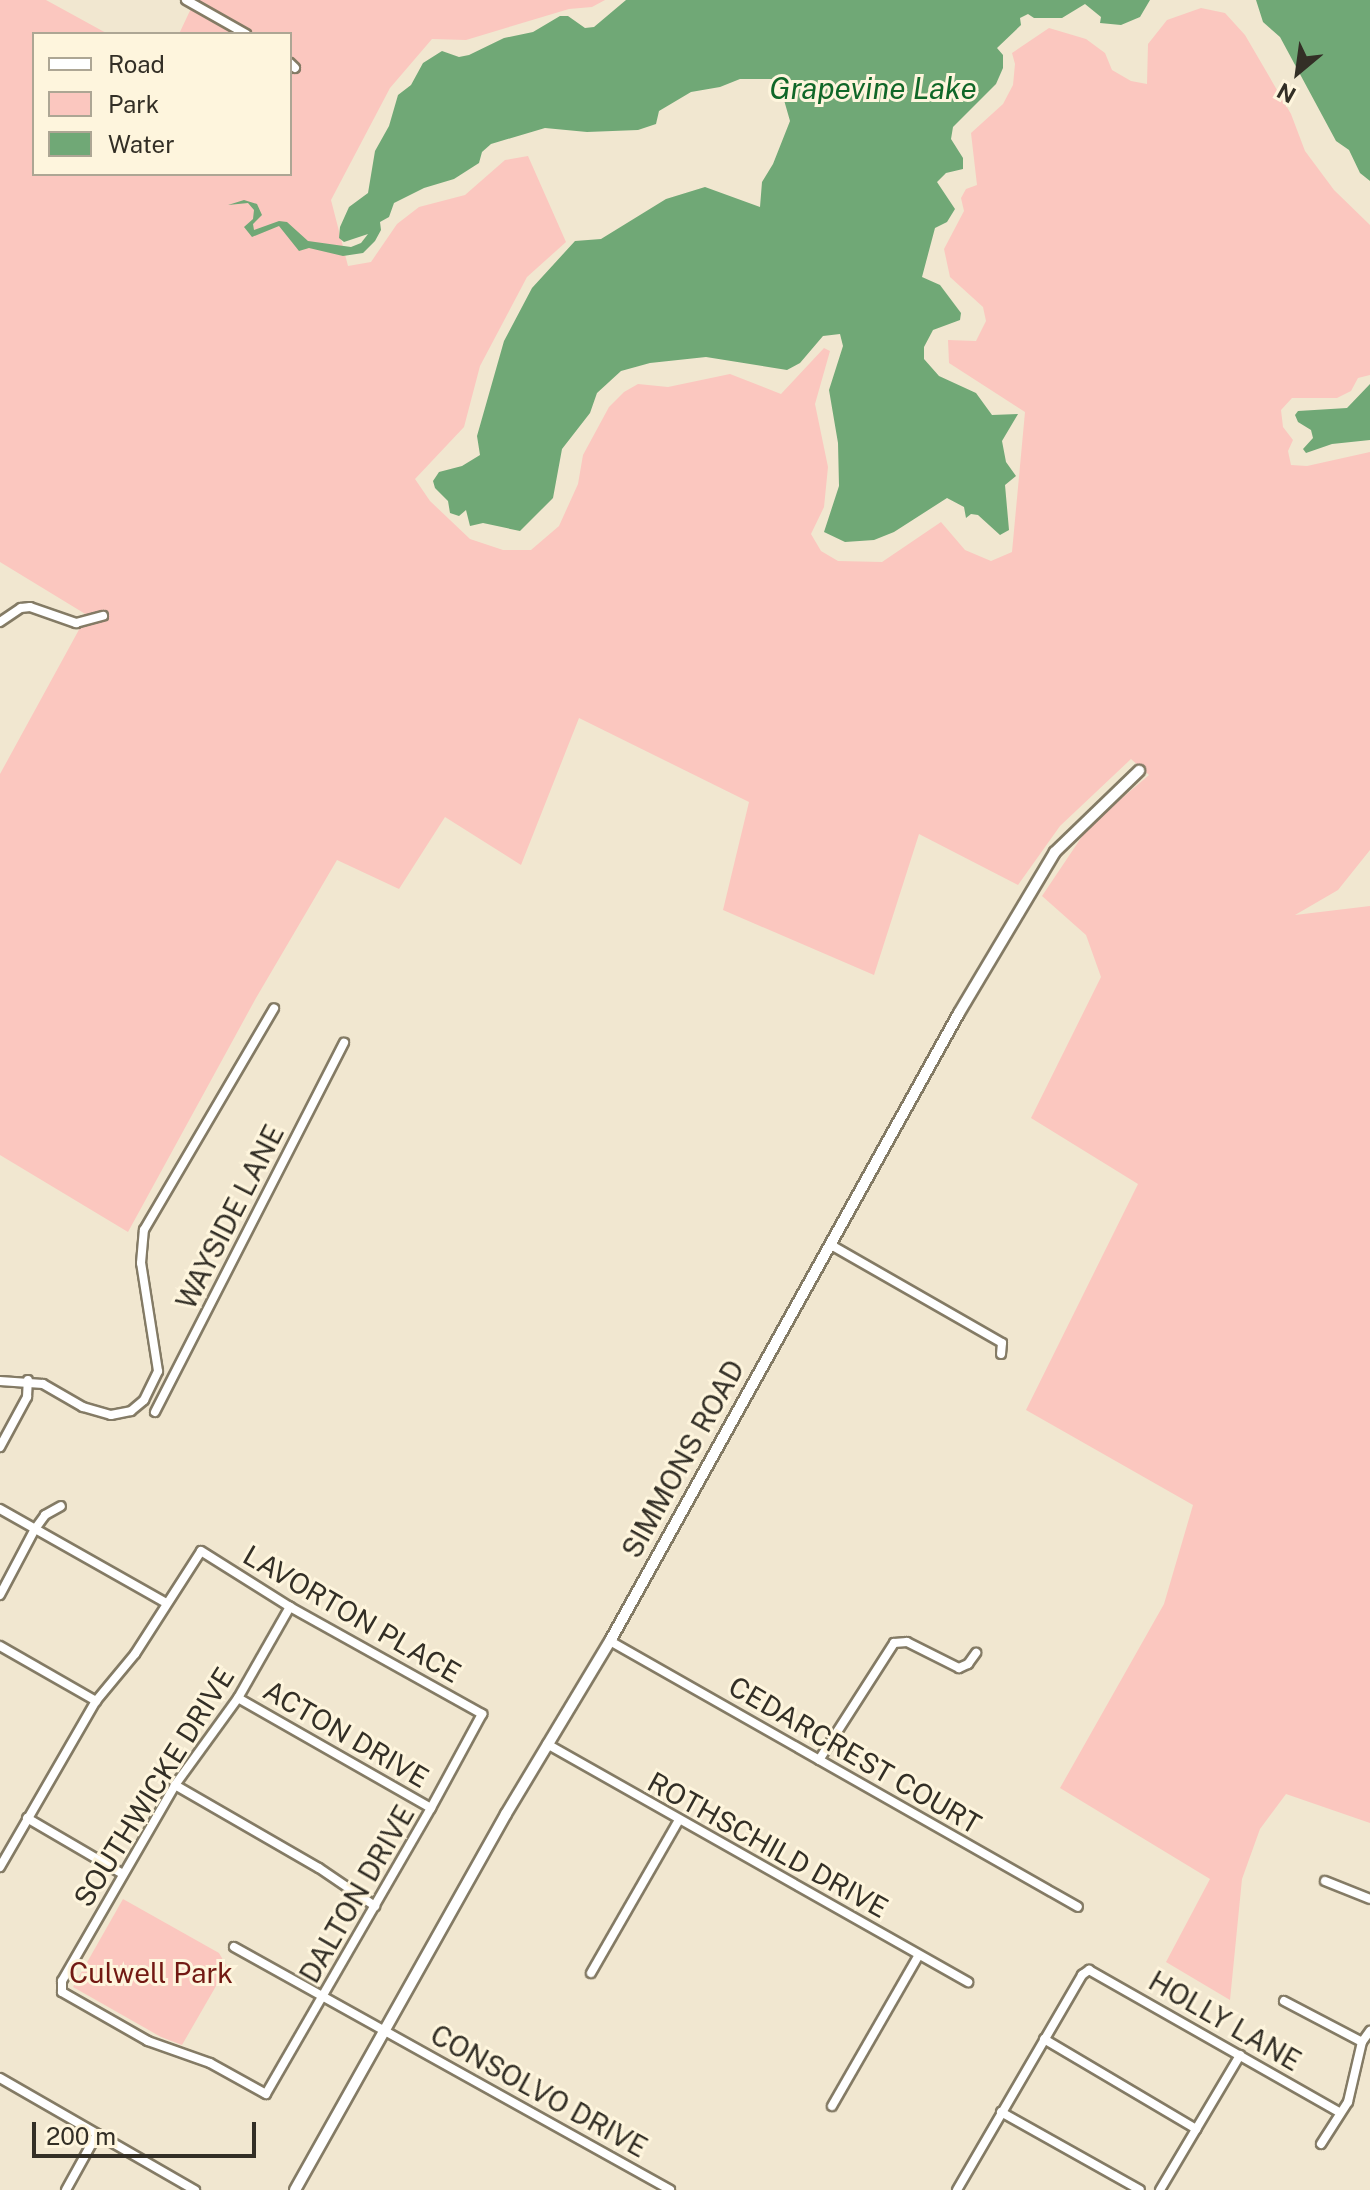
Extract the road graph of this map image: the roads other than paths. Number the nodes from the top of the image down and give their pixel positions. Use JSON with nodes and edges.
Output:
{"nodes":[{"id":1,"x":186,"y":0,"type":"edge"},
{"id":2,"x":242,"y":32,"type":"edge"},
{"id":3,"x":103,"y":616,"type":"dead end"},
{"id":4,"x":0,"y":622,"type":"edge"},
{"id":5,"x":1139,"y":771,"type":"dead end"},
{"id":6,"x":274,"y":1008,"type":"dead end"},
{"id":7,"x":344,"y":1043,"type":"dead end"},
{"id":8,"x":831,"y":1245,"type":"junction"},
{"id":9,"x":1001,"y":1354,"type":"dead end"},
{"id":10,"x":28,"y":1380,"type":"junction"},
{"id":11,"x":0,"y":1381,"type":"edge"},
{"id":12,"x":155,"y":1412,"type":"dead end"},
{"id":13,"x":0,"y":1447,"type":"edge"},
{"id":14,"x":61,"y":1506,"type":"dead end"},
{"id":15,"x":0,"y":1509,"type":"edge"},
{"id":16,"x":35,"y":1529,"type":"junction"},
{"id":17,"x":0,"y":1595,"type":"edge"},
{"id":18,"x":166,"y":1603,"type":"junction"},
{"id":19,"x":290,"y":1607,"type":"junction"},
{"id":20,"x":610,"y":1641,"type":"junction"},
{"id":21,"x":0,"y":1646,"type":"edge"},
{"id":22,"x":976,"y":1653,"type":"dead end"},
{"id":23,"x":238,"y":1698,"type":"junction"},
{"id":24,"x":96,"y":1701,"type":"junction"},
{"id":25,"x":482,"y":1714,"type":"joint"},
{"id":26,"x":547,"y":1744,"type":"junction"},
{"id":27,"x":819,"y":1760,"type":"junction"},
{"id":28,"x":175,"y":1785,"type":"junction"},
{"id":29,"x":431,"y":1808,"type":"junction"},
{"id":30,"x":27,"y":1818,"type":"junction"},
{"id":31,"x":679,"y":1820,"type":"junction"},
{"id":32,"x":0,"y":1867,"type":"edge"},
{"id":33,"x":123,"y":1874,"type":"junction"},
{"id":34,"x":1325,"y":1881,"type":"dead end"},
{"id":35,"x":1370,"y":1899,"type":"edge"},
{"id":36,"x":375,"y":1906,"type":"junction"},
{"id":37,"x":1078,"y":1907,"type":"dead end"},
{"id":38,"x":234,"y":1947,"type":"dead end"},
{"id":39,"x":919,"y":1955,"type":"junction"},
{"id":40,"x":591,"y":1973,"type":"dead end"},
{"id":41,"x":968,"y":1982,"type":"dead end"},
{"id":42,"x":323,"y":1997,"type":"junction"},
{"id":43,"x":1284,"y":2001,"type":"dead end"},
{"id":44,"x":386,"y":2031,"type":"junction"},
{"id":45,"x":1370,"y":2031,"type":"edge"},
{"id":46,"x":1044,"y":2039,"type":"junction"},
{"id":47,"x":1362,"y":2042,"type":"junction"},
{"id":48,"x":1240,"y":2055,"type":"junction"},
{"id":49,"x":0,"y":2078,"type":"edge"},
{"id":50,"x":266,"y":2094,"type":"joint"},
{"id":51,"x":832,"y":2106,"type":"dead end"},
{"id":52,"x":1001,"y":2112,"type":"junction"},
{"id":53,"x":1339,"y":2112,"type":"junction"},
{"id":54,"x":1196,"y":2129,"type":"junction"},
{"id":55,"x":97,"y":2134,"type":"junction"},
{"id":56,"x":1321,"y":2144,"type":"dead end"},
{"id":57,"x":66,"y":2190,"type":"edge"},
{"id":58,"x":195,"y":2190,"type":"edge"},
{"id":59,"x":295,"y":2190,"type":"edge"},
{"id":60,"x":670,"y":2190,"type":"edge"},
{"id":61,"x":957,"y":2190,"type":"edge"},
{"id":62,"x":1140,"y":2190,"type":"edge"},
{"id":63,"x":1160,"y":2190,"type":"edge"}],
"edges":[{"from":1,"to":2,"type":"street"},
{"from":3,"to":4,"type":"street"},
{"from":5,"to":8,"type":"street","name":"SIMMONS ROAD"},
{"from":6,"to":10,"type":"street"},
{"from":7,"to":12,"type":"street","name":"WAYSIDE LANE"},
{"from":8,"to":9,"type":"street"},
{"from":8,"to":20,"type":"street","name":"SIMMONS ROAD"},
{"from":10,"to":11,"type":"street"},
{"from":10,"to":13,"type":"street"},
{"from":14,"to":16,"type":"street"},
{"from":15,"to":16,"type":"street"},
{"from":16,"to":17,"type":"street"},
{"from":16,"to":18,"type":"street"},
{"from":18,"to":19,"type":"street","name":"LAVORTON PLACE"},
{"from":18,"to":24,"type":"street"},
{"from":19,"to":23,"type":"street","name":"SOUTHWICKE DRIVE"},
{"from":19,"to":25,"type":"street","name":"LAVORTON PLACE"},
{"from":20,"to":26,"type":"street","name":"SIMMONS ROAD"},
{"from":20,"to":27,"type":"street","name":"CEDARCREST COURT"},
{"from":21,"to":24,"type":"street"},
{"from":22,"to":27,"type":"street"},
{"from":23,"to":28,"type":"street","name":"SOUTHWICKE DRIVE"},
{"from":23,"to":29,"type":"street","name":"ACTON DRIVE"},
{"from":24,"to":30,"type":"street"},
{"from":25,"to":29,"type":"street","name":"DALTON DRIVE"},
{"from":26,"to":31,"type":"street","name":"ROTHSCHILD DRIVE"},
{"from":26,"to":44,"type":"street","name":"SIMMONS ROAD"},
{"from":27,"to":37,"type":"street","name":"CEDARCREST COURT"},
{"from":28,"to":33,"type":"street","name":"SOUTHWICKE DRIVE"},
{"from":28,"to":36,"type":"street"},
{"from":29,"to":36,"type":"street","name":"DALTON DRIVE"},
{"from":30,"to":32,"type":"street"},
{"from":30,"to":33,"type":"street"},
{"from":31,"to":39,"type":"street","name":"ROTHSCHILD DRIVE"},
{"from":31,"to":40,"type":"street"},
{"from":33,"to":50,"type":"street","name":"SOUTHWICKE DRIVE"},
{"from":34,"to":35,"type":"street"},
{"from":36,"to":42,"type":"street","name":"DALTON DRIVE"},
{"from":38,"to":42,"type":"street","name":"CONSOLVO DRIVE"},
{"from":39,"to":41,"type":"street","name":"ROTHSCHILD DRIVE"},
{"from":39,"to":51,"type":"street"},
{"from":42,"to":44,"type":"street","name":"CONSOLVO DRIVE"},
{"from":42,"to":50,"type":"street","name":"DALTON DRIVE"},
{"from":43,"to":47,"type":"street"},
{"from":44,"to":59,"type":"street","name":"SIMMONS ROAD"},
{"from":44,"to":60,"type":"street","name":"CONSOLVO DRIVE"},
{"from":45,"to":47,"type":"street"},
{"from":46,"to":48,"type":"street","name":"HOLLY LANE"},
{"from":46,"to":52,"type":"street"},
{"from":46,"to":54,"type":"street"},
{"from":47,"to":53,"type":"street"},
{"from":48,"to":53,"type":"street","name":"HOLLY LANE"},
{"from":48,"to":54,"type":"street"},
{"from":49,"to":55,"type":"street"},
{"from":52,"to":61,"type":"street"},
{"from":52,"to":62,"type":"street"},
{"from":53,"to":56,"type":"street"},
{"from":54,"to":63,"type":"street"},
{"from":55,"to":57,"type":"street"},
{"from":55,"to":58,"type":"street"}]}
